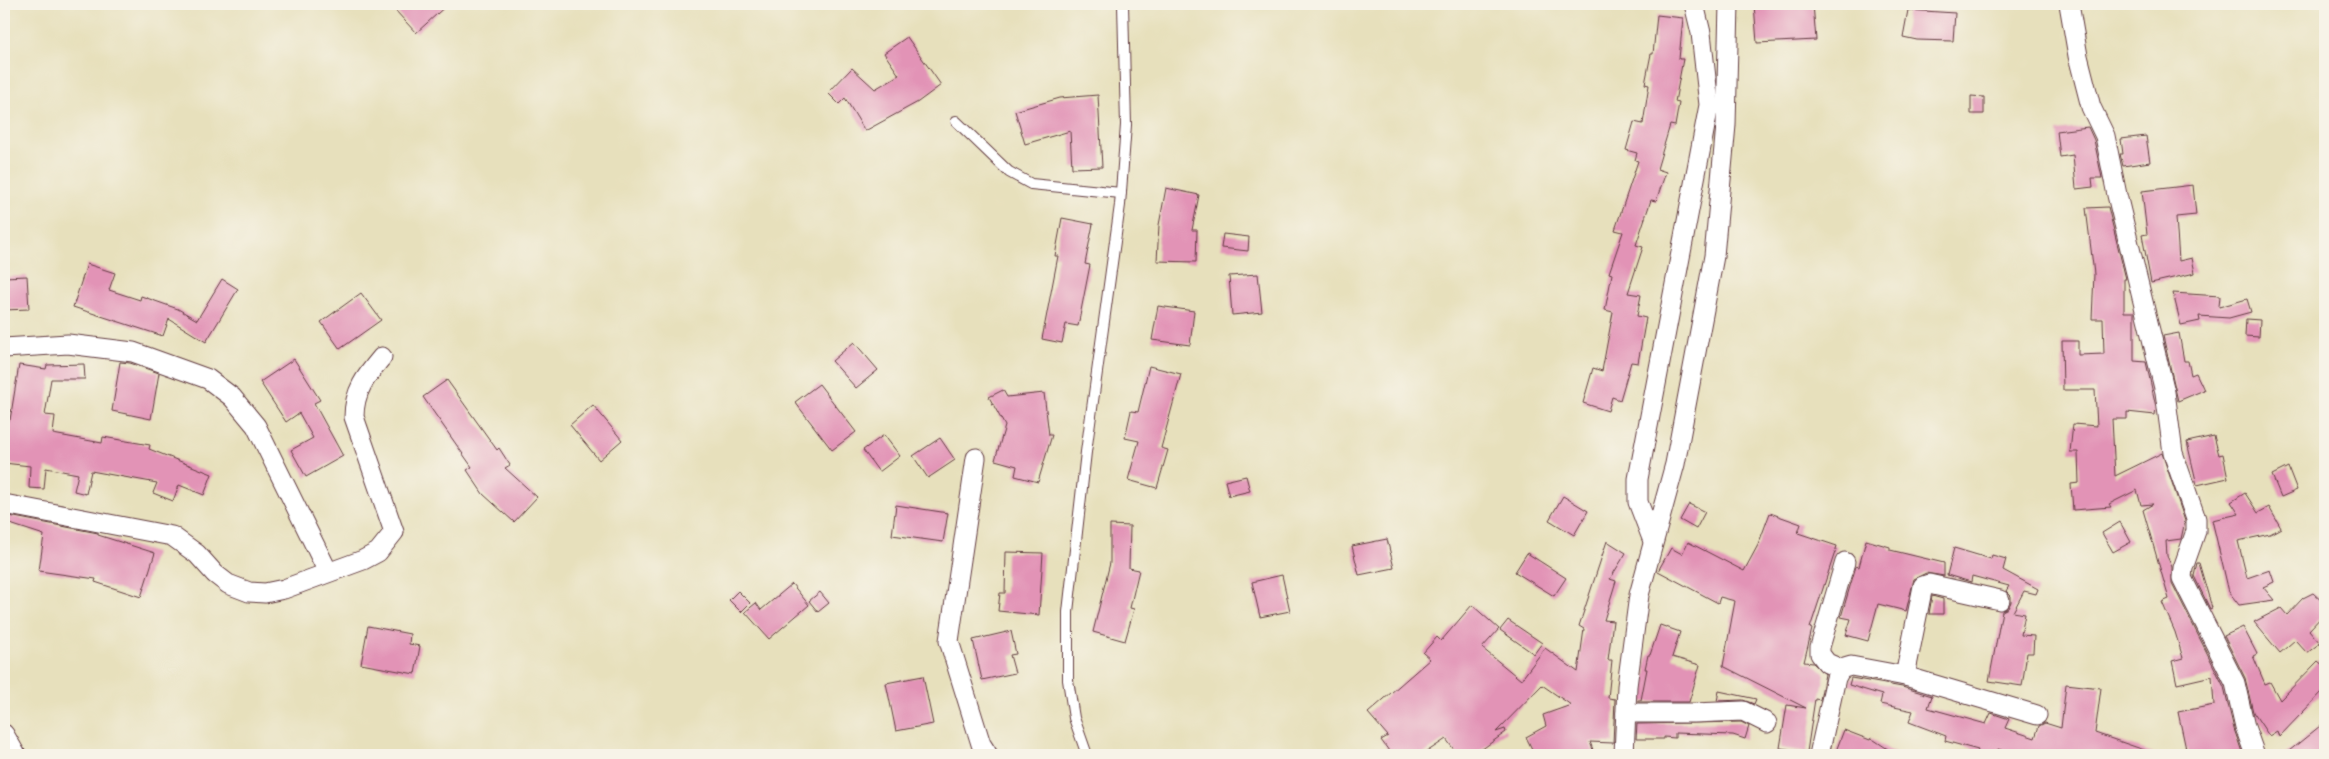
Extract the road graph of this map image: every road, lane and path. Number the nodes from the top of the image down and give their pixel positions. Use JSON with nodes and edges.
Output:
{"nodes":[{"id":1,"x":1123,"y":4,"type":"edge"},
{"id":2,"x":1694,"y":4,"type":"edge"},
{"id":3,"x":1729,"y":4,"type":"edge"},
{"id":4,"x":2069,"y":4,"type":"edge"},
{"id":5,"x":956,"y":121,"type":"dead end"},
{"id":6,"x":1121,"y":193,"type":"junction"},
{"id":7,"x":4,"y":348,"type":"edge"},
{"id":8,"x":382,"y":357,"type":"dead end"},
{"id":9,"x":976,"y":458,"type":"dead end"},
{"id":10,"x":4,"y":504,"type":"edge"},
{"id":11,"x":1652,"y":541,"type":"junction"},
{"id":12,"x":1845,"y":562,"type":"dead end"},
{"id":13,"x":328,"y":572,"type":"junction"},
{"id":14,"x":2000,"y":600,"type":"dead end"},
{"id":15,"x":1841,"y":669,"type":"junction"},
{"id":16,"x":1904,"y":676,"type":"junction"},
{"id":17,"x":1626,"y":713,"type":"junction"},
{"id":18,"x":2037,"y":715,"type":"dead end"},
{"id":19,"x":1767,"y":723,"type":"dead end"},
{"id":20,"x":4,"y":734,"type":"edge"},
{"id":21,"x":16,"y":755,"type":"edge"},
{"id":22,"x":988,"y":755,"type":"edge"},
{"id":23,"x":1087,"y":755,"type":"edge"},
{"id":24,"x":1624,"y":755,"type":"edge"},
{"id":25,"x":1818,"y":755,"type":"edge"},
{"id":26,"x":2256,"y":755,"type":"edge"}],
"edges":[{"from":1,"to":6,"type":"lane"},
{"from":2,"to":11,"type":"street"},
{"from":3,"to":11,"type":"street"},
{"from":4,"to":26,"type":"street"},
{"from":5,"to":6,"type":"lane"},
{"from":6,"to":23,"type":"lane"},
{"from":7,"to":13,"type":"street"},
{"from":8,"to":13,"type":"street"},
{"from":9,"to":22,"type":"street"},
{"from":10,"to":13,"type":"street"},
{"from":11,"to":17,"type":"street"},
{"from":12,"to":15,"type":"street"},
{"from":14,"to":16,"type":"street"},
{"from":15,"to":16,"type":"street"},
{"from":15,"to":25,"type":"street"},
{"from":16,"to":18,"type":"street"},
{"from":17,"to":19,"type":"street"},
{"from":17,"to":24,"type":"street"},
{"from":20,"to":21,"type":"street"}]}
